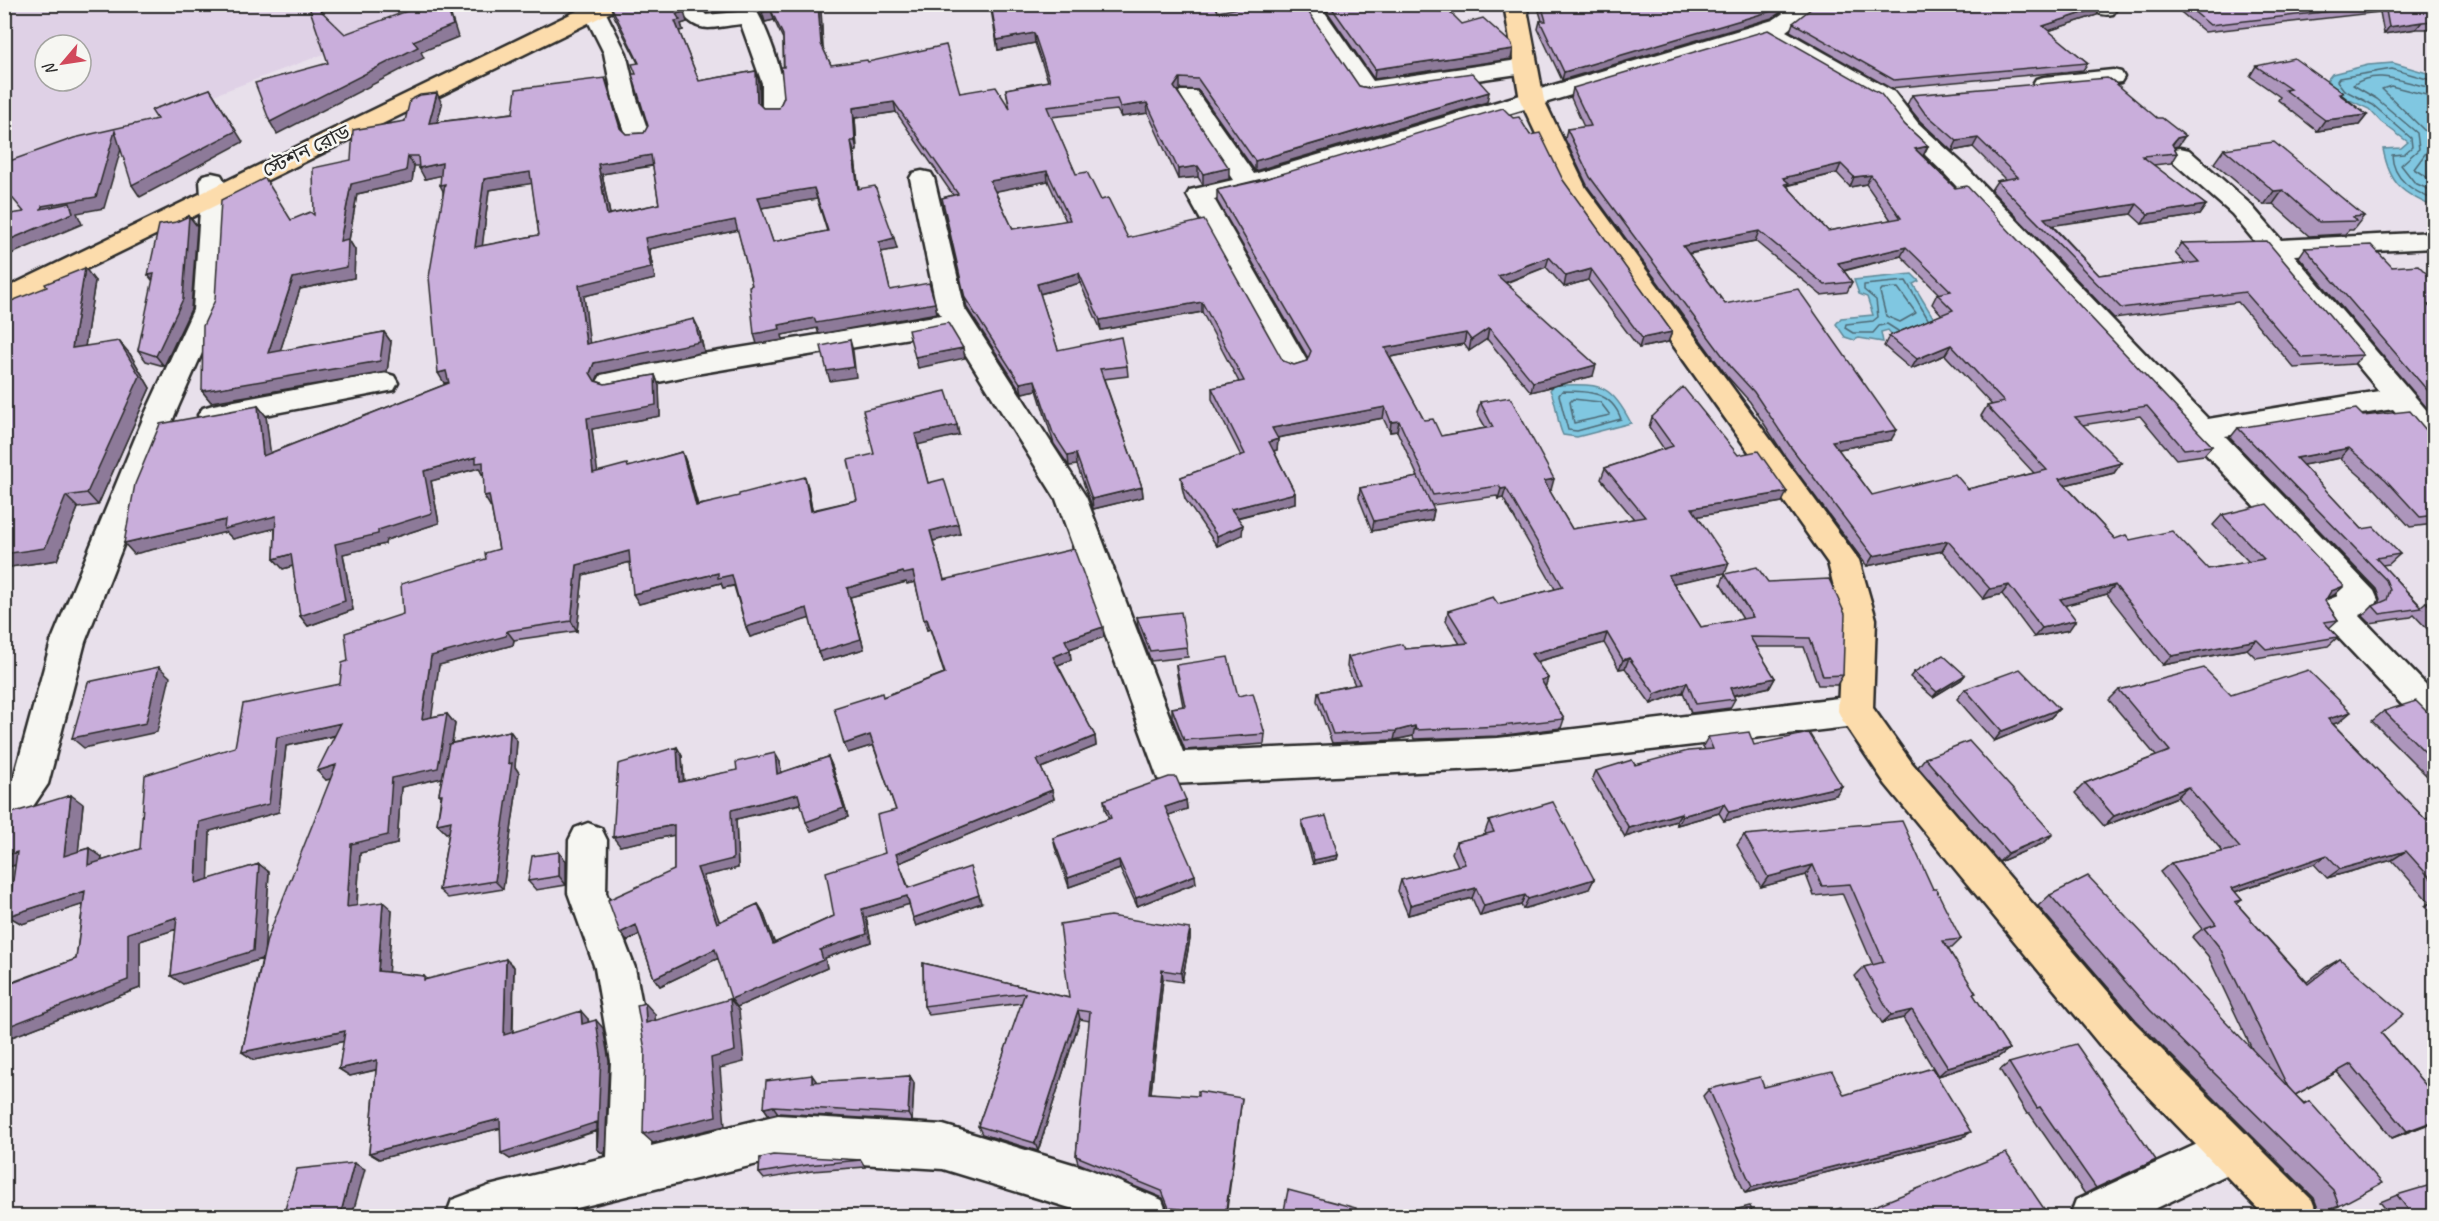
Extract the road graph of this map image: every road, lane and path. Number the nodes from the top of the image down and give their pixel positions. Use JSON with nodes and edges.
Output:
{"nodes":[{"id":1,"x":685,"y":4,"type":"edge"},
{"id":2,"x":1308,"y":4,"type":"edge"},
{"id":3,"x":1515,"y":4,"type":"edge"},
{"id":4,"x":1812,"y":4,"type":"edge"},
{"id":5,"x":593,"y":7,"type":"edge"},
{"id":6,"x":1767,"y":29,"type":"junction"},
{"id":7,"x":1526,"y":66,"type":"junction"},
{"id":8,"x":2113,"y":76,"type":"dead end"},
{"id":9,"x":2022,"y":87,"type":"edge"},
{"id":10,"x":1188,"y":96,"type":"dead end"},
{"id":11,"x":1532,"y":100,"type":"junction"},
{"id":12,"x":774,"y":111,"type":"edge"},
{"id":13,"x":638,"y":137,"type":"edge"},
{"id":14,"x":2180,"y":155,"type":"dead end"},
{"id":15,"x":922,"y":178,"type":"dead end"},
{"id":16,"x":1248,"y":184,"type":"junction"},
{"id":17,"x":213,"y":188,"type":"junction"},
{"id":18,"x":2434,"y":240,"type":"edge"},
{"id":19,"x":2273,"y":248,"type":"junction"},
{"id":20,"x":4,"y":283,"type":"edge"},
{"id":21,"x":4,"y":300,"type":"edge"},
{"id":22,"x":958,"y":321,"type":"junction"},
{"id":23,"x":1294,"y":363,"type":"edge"},
{"id":24,"x":611,"y":382,"type":"edge"},
{"id":25,"x":384,"y":383,"type":"dead end"},
{"id":26,"x":2398,"y":398,"type":"junction"},
{"id":27,"x":155,"y":424,"type":"junction"},
{"id":28,"x":2201,"y":430,"type":"junction"},
{"id":29,"x":2434,"y":438,"type":"edge"},
{"id":30,"x":1855,"y":711,"type":"junction"},
{"id":31,"x":2434,"y":716,"type":"edge"},
{"id":32,"x":4,"y":818,"type":"edge"},
{"id":33,"x":588,"y":840,"type":"dead end"},
{"id":34,"x":2232,"y":1150,"type":"junction"},
{"id":35,"x":628,"y":1174,"type":"junction"},
{"id":36,"x":468,"y":1216,"type":"edge"},
{"id":37,"x":1146,"y":1216,"type":"edge"},
{"id":38,"x":2092,"y":1216,"type":"edge"},
{"id":39,"x":2296,"y":1216,"type":"edge"}],
"edges":[{"from":1,"to":12,"type":"street"},
{"from":2,"to":7,"type":"street"},
{"from":3,"to":7,"type":"main road"},
{"from":4,"to":6,"type":"street"},
{"from":5,"to":13,"type":"street"},
{"from":5,"to":17,"type":"main road","name":"স্টেশন রোড"},
{"from":6,"to":11,"type":"street"},
{"from":6,"to":28,"type":"street"},
{"from":7,"to":11,"type":"main road"},
{"from":8,"to":9,"type":"street"},
{"from":10,"to":16,"type":"street"},
{"from":11,"to":16,"type":"street"},
{"from":11,"to":30,"type":"main road"},
{"from":14,"to":19,"type":"street"},
{"from":15,"to":22,"type":"street"},
{"from":16,"to":23,"type":"street"},
{"from":17,"to":20,"type":"main road","name":"স্টেশন রোড"},
{"from":17,"to":21,"type":"main road","name":"স্টেশন রোড"},
{"from":17,"to":27,"type":"street"},
{"from":18,"to":19,"type":"street"},
{"from":19,"to":26,"type":"street"},
{"from":22,"to":24,"type":"street"},
{"from":22,"to":30,"type":"street"},
{"from":25,"to":27,"type":"street"},
{"from":26,"to":28,"type":"street"},
{"from":26,"to":29,"type":"street"},
{"from":27,"to":32,"type":"street"},
{"from":28,"to":31,"type":"street"},
{"from":30,"to":34,"type":"main road"},
{"from":33,"to":35,"type":"street"},
{"from":34,"to":38,"type":"street"},
{"from":34,"to":39,"type":"main road"},
{"from":35,"to":36,"type":"street"},
{"from":35,"to":37,"type":"street"}]}
